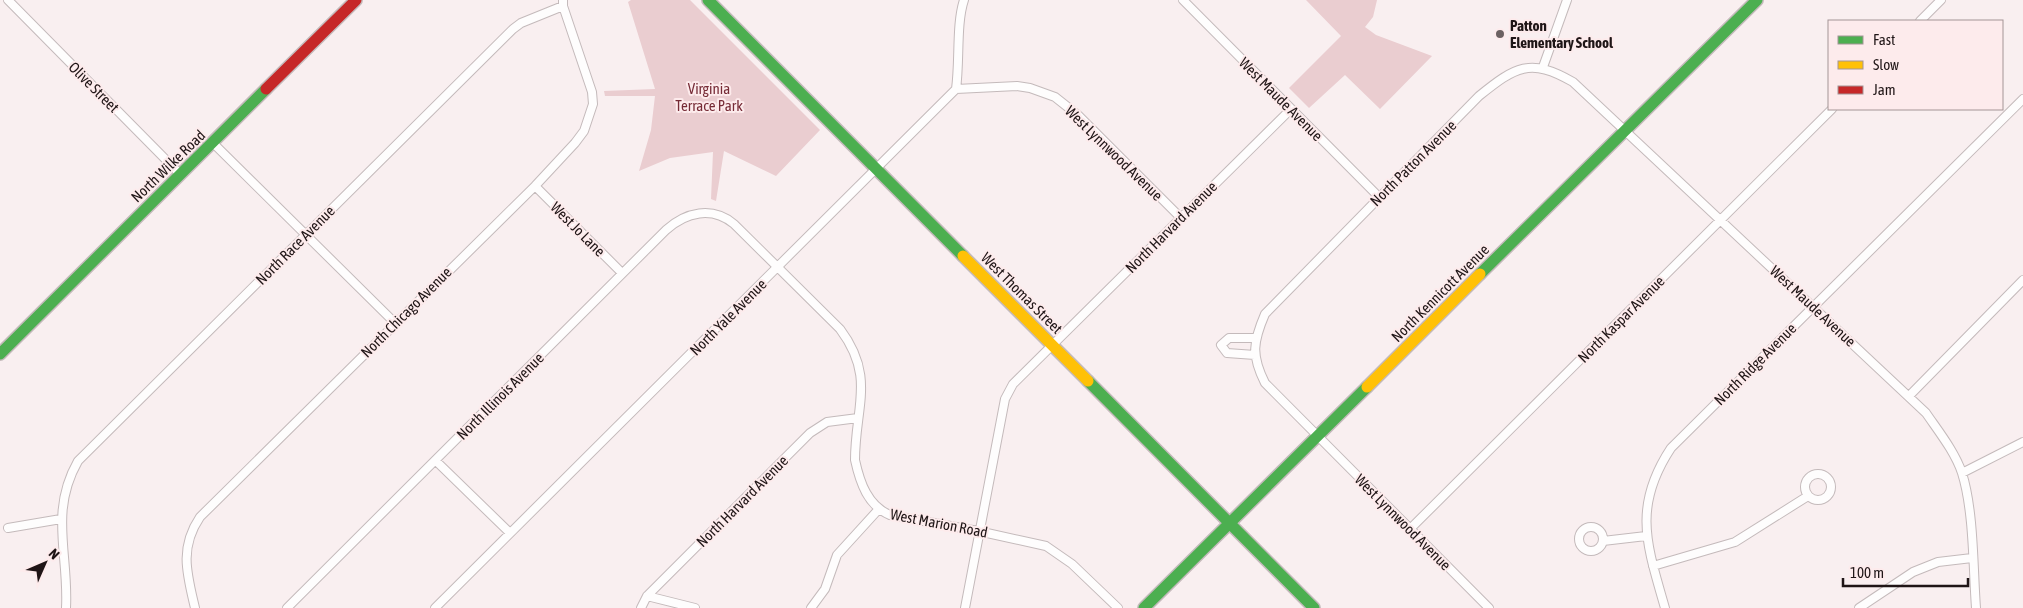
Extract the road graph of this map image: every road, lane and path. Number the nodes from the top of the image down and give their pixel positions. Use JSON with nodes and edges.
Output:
{"nodes":[{"id":1,"x":8,"y":0,"type":"edge"},
{"id":2,"x":356,"y":0,"type":"edge"},
{"id":3,"x":708,"y":0,"type":"edge"},
{"id":4,"x":964,"y":0,"type":"edge"},
{"id":5,"x":1183,"y":0,"type":"edge"},
{"id":6,"x":1567,"y":0,"type":"edge"},
{"id":7,"x":1757,"y":0,"type":"edge"},
{"id":8,"x":1941,"y":0,"type":"edge"},
{"id":9,"x":563,"y":3,"type":"edge"},
{"id":10,"x":1921,"y":20,"type":"edge"},
{"id":11,"x":1543,"y":67,"type":"junction"},
{"id":12,"x":956,"y":89,"type":"junction"},
{"id":13,"x":2023,"y":99,"type":"edge"},
{"id":14,"x":1291,"y":109,"type":"junction"},
{"id":15,"x":1831,"y":110,"type":"edge"},
{"id":16,"x":1626,"y":130,"type":"junction"},
{"id":17,"x":213,"y":143,"type":"junction"},
{"id":18,"x":876,"y":168,"type":"junction"},
{"id":19,"x":180,"y":174,"type":"junction"},
{"id":20,"x":535,"y":186,"type":"junction"},
{"id":21,"x":1379,"y":197,"type":"junction"},
{"id":22,"x":1180,"y":217,"type":"junction"},
{"id":23,"x":726,"y":218,"type":"joint"},
{"id":24,"x":1720,"y":220,"type":"junction"},
{"id":25,"x":305,"y":236,"type":"junction"},
{"id":26,"x":777,"y":267,"type":"junction"},
{"id":27,"x":622,"y":273,"type":"junction"},
{"id":28,"x":2023,"y":280,"type":"edge"},
{"id":29,"x":1813,"y":306,"type":"junction"},
{"id":30,"x":395,"y":323,"type":"junction"},
{"id":31,"x":1255,"y":338,"type":"junction"},
{"id":32,"x":1052,"y":346,"type":"junction"},
{"id":33,"x":0,"y":354,"type":"edge"},
{"id":34,"x":1255,"y":355,"type":"junction"},
{"id":35,"x":1909,"y":396,"type":"junction"},
{"id":36,"x":858,"y":418,"type":"junction"},
{"id":37,"x":1318,"y":435,"type":"junction"},
{"id":38,"x":2023,"y":442,"type":"edge"},
{"id":39,"x":436,"y":460,"type":"junction"},
{"id":40,"x":1962,"y":472,"type":"junction"},
{"id":41,"x":1808,"y":496,"type":"dead end"},
{"id":42,"x":878,"y":510,"type":"junction"},
{"id":43,"x":61,"y":519,"type":"junction"},
{"id":44,"x":1230,"y":524,"type":"junction"},
{"id":45,"x":8,"y":528,"type":"dead end"},
{"id":46,"x":1410,"y":529,"type":"junction"},
{"id":47,"x":978,"y":531,"type":"junction"},
{"id":48,"x":510,"y":533,"type":"junction"},
{"id":49,"x":1646,"y":536,"type":"junction"},
{"id":50,"x":1602,"y":541,"type":"dead end"},
{"id":51,"x":1972,"y":558,"type":"junction"},
{"id":52,"x":1653,"y":566,"type":"junction"},
{"id":53,"x":647,"y":596,"type":"junction"},
{"id":54,"x":66,"y":608,"type":"edge"},
{"id":55,"x":195,"y":608,"type":"edge"},
{"id":56,"x":287,"y":608,"type":"edge"},
{"id":57,"x":435,"y":608,"type":"edge"},
{"id":58,"x":641,"y":608,"type":"edge"},
{"id":59,"x":695,"y":608,"type":"edge"},
{"id":60,"x":811,"y":608,"type":"edge"},
{"id":61,"x":965,"y":608,"type":"edge"},
{"id":62,"x":1118,"y":608,"type":"edge"},
{"id":63,"x":1144,"y":608,"type":"edge"},
{"id":64,"x":1314,"y":608,"type":"edge"},
{"id":65,"x":1489,"y":608,"type":"edge"},
{"id":66,"x":1664,"y":608,"type":"edge"},
{"id":67,"x":1859,"y":608,"type":"edge"},
{"id":68,"x":1976,"y":608,"type":"edge"}],
"edges":[{"from":1,"to":19,"type":"street","name":"Olive Street"},
{"from":2,"to":17,"type":"street","name":"North Wilke Road"},
{"from":3,"to":18,"type":"street","name":"West Thomas Street"},
{"from":4,"to":12,"type":"street"},
{"from":5,"to":14,"type":"street","name":"West Maude Avenue"},
{"from":6,"to":11,"type":"street"},
{"from":7,"to":16,"type":"street","name":"North Kennicott Avenue"},
{"from":8,"to":10,"type":"street"},
{"from":9,"to":20,"type":"street","name":"North Chicago Avenue"},
{"from":9,"to":25,"type":"street","name":"North Race Avenue"},
{"from":11,"to":16,"type":"street","name":"West Maude Avenue"},
{"from":11,"to":21,"type":"street","name":"North Patton Avenue"},
{"from":12,"to":18,"type":"street","name":"North Yale Avenue"},
{"from":12,"to":22,"type":"street","name":"West Lynnwood Avenue"},
{"from":13,"to":29,"type":"street","name":"North Ridge Avenue"},
{"from":14,"to":21,"type":"street","name":"West Maude Avenue"},
{"from":14,"to":22,"type":"street","name":"North Harvard Avenue"},
{"from":15,"to":24,"type":"street","name":"North Kaspar Avenue"},
{"from":16,"to":24,"type":"street","name":"West Maude Avenue"},
{"from":16,"to":37,"type":"street","name":"North Kennicott Avenue"},
{"from":17,"to":19,"type":"street","name":"North Wilke Road"},
{"from":17,"to":25,"type":"street"},
{"from":18,"to":26,"type":"street","name":"North Yale Avenue"},
{"from":18,"to":32,"type":"street","name":"West Thomas Street"},
{"from":19,"to":33,"type":"street","name":"North Wilke Road"},
{"from":20,"to":27,"type":"street","name":"West Jo Lane"},
{"from":20,"to":30,"type":"street","name":"North Chicago Avenue"},
{"from":21,"to":31,"type":"street","name":"North Patton Avenue"},
{"from":22,"to":32,"type":"street","name":"North Harvard Avenue"},
{"from":23,"to":26,"type":"street","name":"West Marion Road"},
{"from":23,"to":27,"type":"street","name":"North Illinois Avenue"},
{"from":24,"to":29,"type":"street","name":"West Maude Avenue"},
{"from":24,"to":46,"type":"street","name":"North Kaspar Avenue"},
{"from":25,"to":30,"type":"street"},
{"from":25,"to":43,"type":"street","name":"North Race Avenue"},
{"from":26,"to":36,"type":"street","name":"West Marion Road"},
{"from":26,"to":48,"type":"street","name":"North Yale Avenue"},
{"from":27,"to":39,"type":"street","name":"North Illinois Avenue"},
{"from":28,"to":35,"type":"street"},
{"from":29,"to":35,"type":"street","name":"West Maude Avenue"},
{"from":29,"to":49,"type":"street","name":"North Ridge Avenue"},
{"from":30,"to":55,"type":"street","name":"North Chicago Avenue"},
{"from":31,"to":34,"type":"street","name":"North Patton Avenue"},
{"from":31,"to":34,"type":"street"},
{"from":32,"to":44,"type":"street","name":"West Thomas Street"},
{"from":32,"to":47,"type":"street","name":"North Harvard Avenue"},
{"from":34,"to":37,"type":"street","name":"North Patton Avenue"},
{"from":35,"to":40,"type":"street","name":"West Maude Avenue"},
{"from":36,"to":42,"type":"street","name":"West Marion Road"},
{"from":36,"to":53,"type":"street","name":"North Harvard Avenue"},
{"from":37,"to":44,"type":"street","name":"North Kennicott Avenue"},
{"from":37,"to":46,"type":"street","name":"West Lynnwood Avenue"},
{"from":38,"to":40,"type":"street"},
{"from":39,"to":48,"type":"street"},
{"from":39,"to":56,"type":"street","name":"North Illinois Avenue"},
{"from":40,"to":51,"type":"street","name":"West Maude Avenue"},
{"from":41,"to":52,"type":"street"},
{"from":42,"to":47,"type":"street","name":"West Marion Road"},
{"from":42,"to":60,"type":"street"},
{"from":43,"to":45,"type":"street"},
{"from":43,"to":54,"type":"street","name":"North Race Avenue"},
{"from":44,"to":63,"type":"street","name":"North Kennicott Avenue"},
{"from":44,"to":64,"type":"street","name":"West Thomas Street"},
{"from":46,"to":65,"type":"street","name":"West Lynnwood Avenue"},
{"from":47,"to":61,"type":"street","name":"North Harvard Avenue"},
{"from":47,"to":62,"type":"street","name":"West Marion Road"},
{"from":48,"to":57,"type":"street","name":"North Yale Avenue"},
{"from":49,"to":50,"type":"street"},
{"from":49,"to":52,"type":"street","name":"North Ridge Avenue"},
{"from":51,"to":67,"type":"street"},
{"from":51,"to":68,"type":"street","name":"West Maude Avenue"},
{"from":52,"to":66,"type":"street","name":"North Ridge Avenue"},
{"from":53,"to":58,"type":"street","name":"North Harvard Avenue"},
{"from":53,"to":59,"type":"street"}]}
